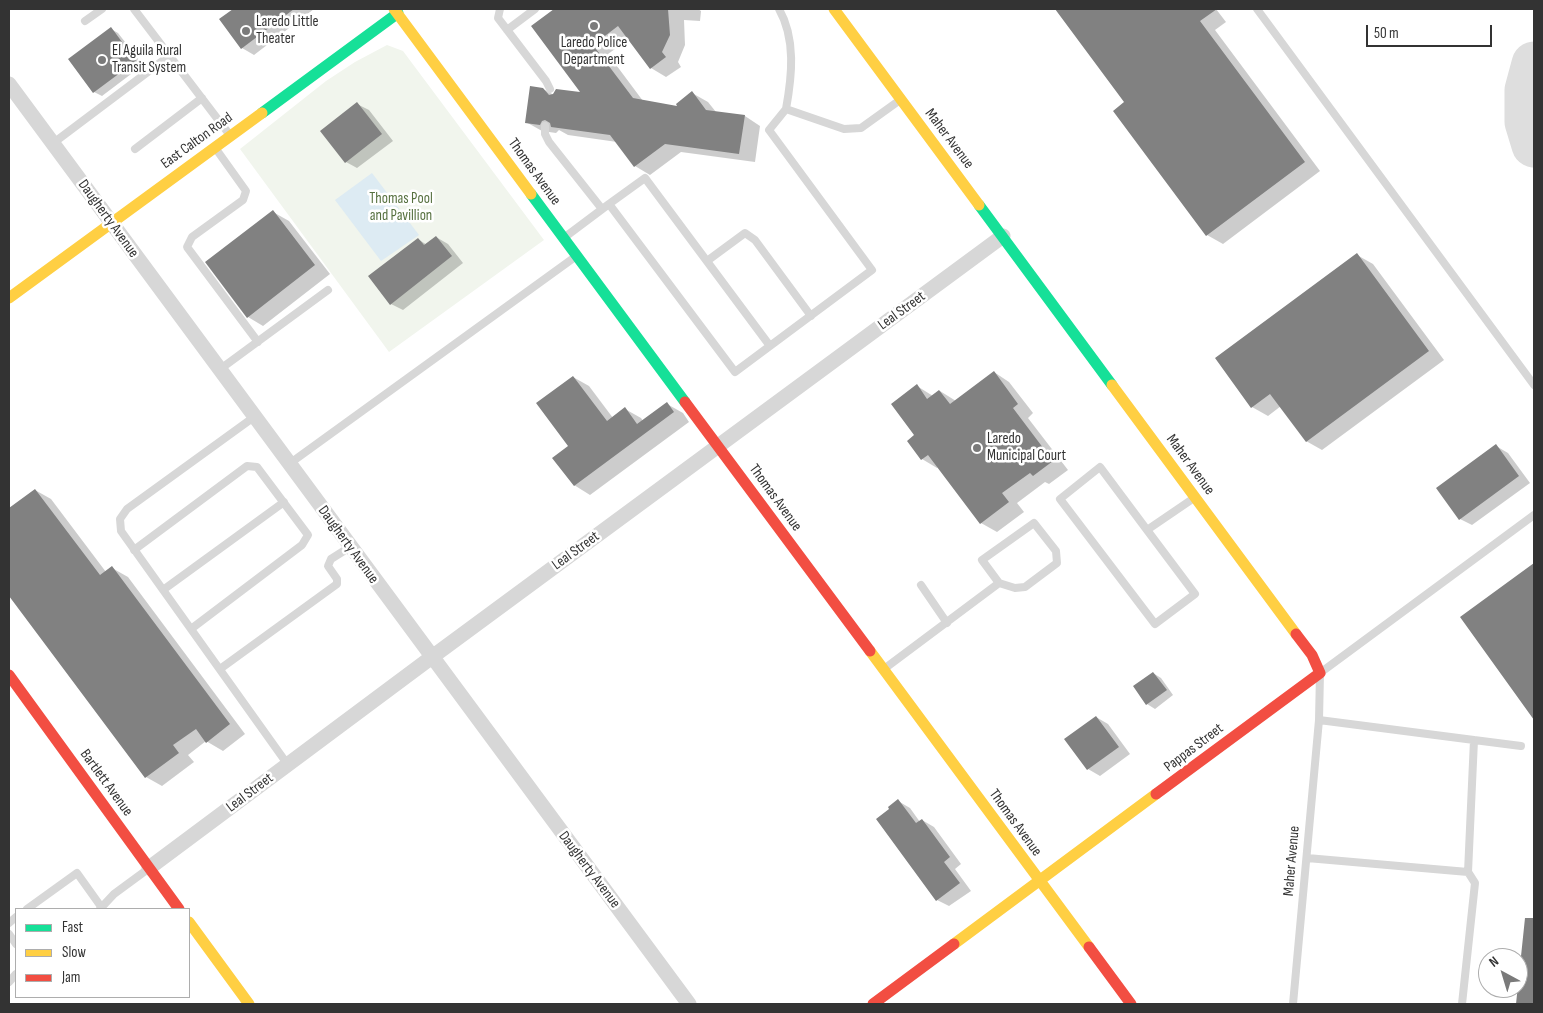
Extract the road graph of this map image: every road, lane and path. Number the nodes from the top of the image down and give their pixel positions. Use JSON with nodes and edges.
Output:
{"nodes":[{"id":1,"x":102,"y":9,"type":"edge"},
{"id":2,"x":134,"y":9,"type":"edge"},
{"id":3,"x":500,"y":9,"type":"edge"},
{"id":4,"x":535,"y":9,"type":"edge"},
{"id":5,"x":779,"y":9,"type":"edge"},
{"id":6,"x":834,"y":9,"type":"edge"},
{"id":7,"x":1257,"y":9,"type":"edge"},
{"id":8,"x":399,"y":10,"type":"edge"},
{"id":9,"x":86,"y":21,"type":"dead end"},
{"id":10,"x":507,"y":30,"type":"junction"},
{"id":11,"x":170,"y":56,"type":"junction"},
{"id":12,"x":9,"y":84,"type":"edge"},
{"id":13,"x":550,"y":89,"type":"dead end"},
{"id":14,"x":202,"y":98,"type":"junction"},
{"id":15,"x":901,"y":99,"type":"junction"},
{"id":16,"x":786,"y":109,"type":"junction"},
{"id":17,"x":545,"y":126,"type":"dead end"},
{"id":18,"x":230,"y":136,"type":"junction"},
{"id":19,"x":52,"y":144,"type":"junction"},
{"id":20,"x":214,"y":147,"type":"junction"},
{"id":21,"x":135,"y":149,"type":"dead end"},
{"id":22,"x":609,"y":204,"type":"junction"},
{"id":23,"x":602,"y":209,"type":"junction"},
{"id":24,"x":111,"y":223,"type":"junction"},
{"id":25,"x":1003,"y":236,"type":"junction"},
{"id":26,"x":564,"y":238,"type":"junction"},
{"id":27,"x":577,"y":256,"type":"junction"},
{"id":28,"x":707,"y":261,"type":"junction"},
{"id":29,"x":328,"y":290,"type":"dead end"},
{"id":30,"x":9,"y":298,"type":"edge"},
{"id":31,"x":811,"y":316,"type":"junction"},
{"id":32,"x":258,"y":342,"type":"junction"},
{"id":33,"x":770,"y":346,"type":"junction"},
{"id":34,"x":219,"y":370,"type":"junction"},
{"id":35,"x":1534,"y":385,"type":"edge"},
{"id":36,"x":254,"y":417,"type":"junction"},
{"id":37,"x":718,"y":446,"type":"junction"},
{"id":38,"x":289,"y":464,"type":"junction"},
{"id":39,"x":1195,"y":497,"type":"junction"},
{"id":40,"x":284,"y":502,"type":"junction"},
{"id":41,"x":1534,"y":516,"type":"edge"},
{"id":42,"x":1147,"y":530,"type":"junction"},
{"id":43,"x":350,"y":547,"type":"junction"},
{"id":44,"x":134,"y":550,"type":"junction"},
{"id":45,"x":998,"y":583,"type":"junction"},
{"id":46,"x":921,"y":585,"type":"dead end"},
{"id":47,"x":163,"y":590,"type":"junction"},
{"id":48,"x":948,"y":622,"type":"junction"},
{"id":49,"x":191,"y":629,"type":"junction"},
{"id":50,"x":432,"y":657,"type":"junction"},
{"id":51,"x":220,"y":669,"type":"junction"},
{"id":52,"x":883,"y":670,"type":"junction"},
{"id":53,"x":1320,"y":673,"type":"junction"},
{"id":54,"x":9,"y":675,"type":"edge"},
{"id":55,"x":1319,"y":720,"type":"junction"},
{"id":56,"x":1474,"y":740,"type":"junction"},
{"id":57,"x":1521,"y":746,"type":"dead end"},
{"id":58,"x":288,"y":764,"type":"junction"},
{"id":59,"x":1307,"y":858,"type":"junction"},
{"id":60,"x":149,"y":868,"type":"junction"},
{"id":61,"x":1468,"y":872,"type":"junction"},
{"id":62,"x":1039,"y":881,"type":"junction"},
{"id":63,"x":28,"y":908,"type":"edge"},
{"id":64,"x":101,"y":908,"type":"edge"},
{"id":65,"x":179,"y":908,"type":"edge"},
{"id":66,"x":190,"y":923,"type":"edge"},
{"id":67,"x":249,"y":1004,"type":"edge"},
{"id":68,"x":688,"y":1004,"type":"edge"},
{"id":69,"x":873,"y":1004,"type":"edge"},
{"id":70,"x":1131,"y":1004,"type":"edge"},
{"id":71,"x":1293,"y":1004,"type":"edge"},
{"id":72,"x":1462,"y":1004,"type":"edge"}],
"edges":[{"from":1,"to":9,"type":"lane"},
{"from":2,"to":11,"type":"lane"},
{"from":3,"to":10,"type":"lane"},
{"from":4,"to":10,"type":"lane"},
{"from":5,"to":16,"type":"lane"},
{"from":6,"to":15,"type":"street","name":"Maher Avenue"},
{"from":7,"to":35,"type":"lane"},
{"from":8,"to":18,"type":"street","name":"East Calton Road"},
{"from":8,"to":26,"type":"street","name":"Thomas Avenue"},
{"from":10,"to":13,"type":"lane"},
{"from":11,"to":14,"type":"lane"},
{"from":11,"to":19,"type":"lane"},
{"from":12,"to":19,"type":"street","name":"Daugherty Avenue"},
{"from":14,"to":18,"type":"lane"},
{"from":14,"to":21,"type":"lane"},
{"from":15,"to":16,"type":"lane"},
{"from":15,"to":25,"type":"street","name":"Maher Avenue"},
{"from":16,"to":31,"type":"lane"},
{"from":17,"to":23,"type":"lane"},
{"from":18,"to":20,"type":"street","name":"East Calton Road"},
{"from":19,"to":24,"type":"street","name":"Daugherty Avenue"},
{"from":20,"to":24,"type":"street","name":"East Calton Road"},
{"from":20,"to":32,"type":"lane"},
{"from":22,"to":23,"type":"lane"},
{"from":22,"to":28,"type":"lane"},
{"from":22,"to":33,"type":"lane"},
{"from":23,"to":26,"type":"lane"},
{"from":24,"to":30,"type":"street","name":"East Calton Road"},
{"from":24,"to":34,"type":"street","name":"Daugherty Avenue"},
{"from":25,"to":37,"type":"street","name":"Leal Street"},
{"from":25,"to":39,"type":"street","name":"Maher Avenue"},
{"from":26,"to":27,"type":"street","name":"Thomas Avenue"},
{"from":27,"to":37,"type":"street","name":"Thomas Avenue"},
{"from":27,"to":38,"type":"lane"},
{"from":28,"to":31,"type":"lane"},
{"from":28,"to":33,"type":"lane"},
{"from":29,"to":32,"type":"lane"},
{"from":31,"to":33,"type":"lane"},
{"from":32,"to":34,"type":"lane"},
{"from":34,"to":36,"type":"street","name":"Daugherty Avenue"},
{"from":36,"to":38,"type":"street","name":"Daugherty Avenue"},
{"from":36,"to":44,"type":"lane"},
{"from":37,"to":50,"type":"street","name":"Leal Street"},
{"from":37,"to":52,"type":"street","name":"Thomas Avenue"},
{"from":38,"to":43,"type":"street","name":"Daugherty Avenue"},
{"from":39,"to":42,"type":"lane"},
{"from":39,"to":53,"type":"street","name":"Maher Avenue"},
{"from":40,"to":44,"type":"lane"},
{"from":40,"to":47,"type":"lane"},
{"from":40,"to":49,"type":"lane"},
{"from":41,"to":53,"type":"lane","name":"Pappas Street"},
{"from":42,"to":42,"type":"lane"},
{"from":43,"to":50,"type":"street","name":"Daugherty Avenue"},
{"from":43,"to":51,"type":"lane"},
{"from":44,"to":47,"type":"lane"},
{"from":45,"to":45,"type":"lane"},
{"from":45,"to":48,"type":"lane"},
{"from":46,"to":48,"type":"lane"},
{"from":47,"to":49,"type":"lane"},
{"from":48,"to":52,"type":"lane"},
{"from":49,"to":51,"type":"lane"},
{"from":50,"to":58,"type":"street","name":"Leal Street"},
{"from":50,"to":68,"type":"street","name":"Daugherty Avenue"},
{"from":51,"to":58,"type":"lane"},
{"from":52,"to":62,"type":"street","name":"Thomas Avenue"},
{"from":53,"to":55,"type":"lane","name":"Maher Avenue"},
{"from":53,"to":62,"type":"street","name":"Pappas Street"},
{"from":54,"to":60,"type":"street","name":"Bartlett Avenue"},
{"from":55,"to":56,"type":"lane"},
{"from":55,"to":59,"type":"lane","name":"Maher Avenue"},
{"from":56,"to":57,"type":"lane"},
{"from":56,"to":61,"type":"lane"},
{"from":58,"to":60,"type":"street","name":"Leal Street"},
{"from":59,"to":61,"type":"lane"},
{"from":59,"to":71,"type":"lane","name":"Maher Avenue"},
{"from":60,"to":64,"type":"lane"},
{"from":60,"to":65,"type":"street","name":"Bartlett Avenue"},
{"from":61,"to":72,"type":"lane"},
{"from":62,"to":69,"type":"street","name":"Pappas Street"},
{"from":62,"to":70,"type":"street","name":"Thomas Avenue"},
{"from":63,"to":64,"type":"lane"},
{"from":66,"to":67,"type":"street"}]}
